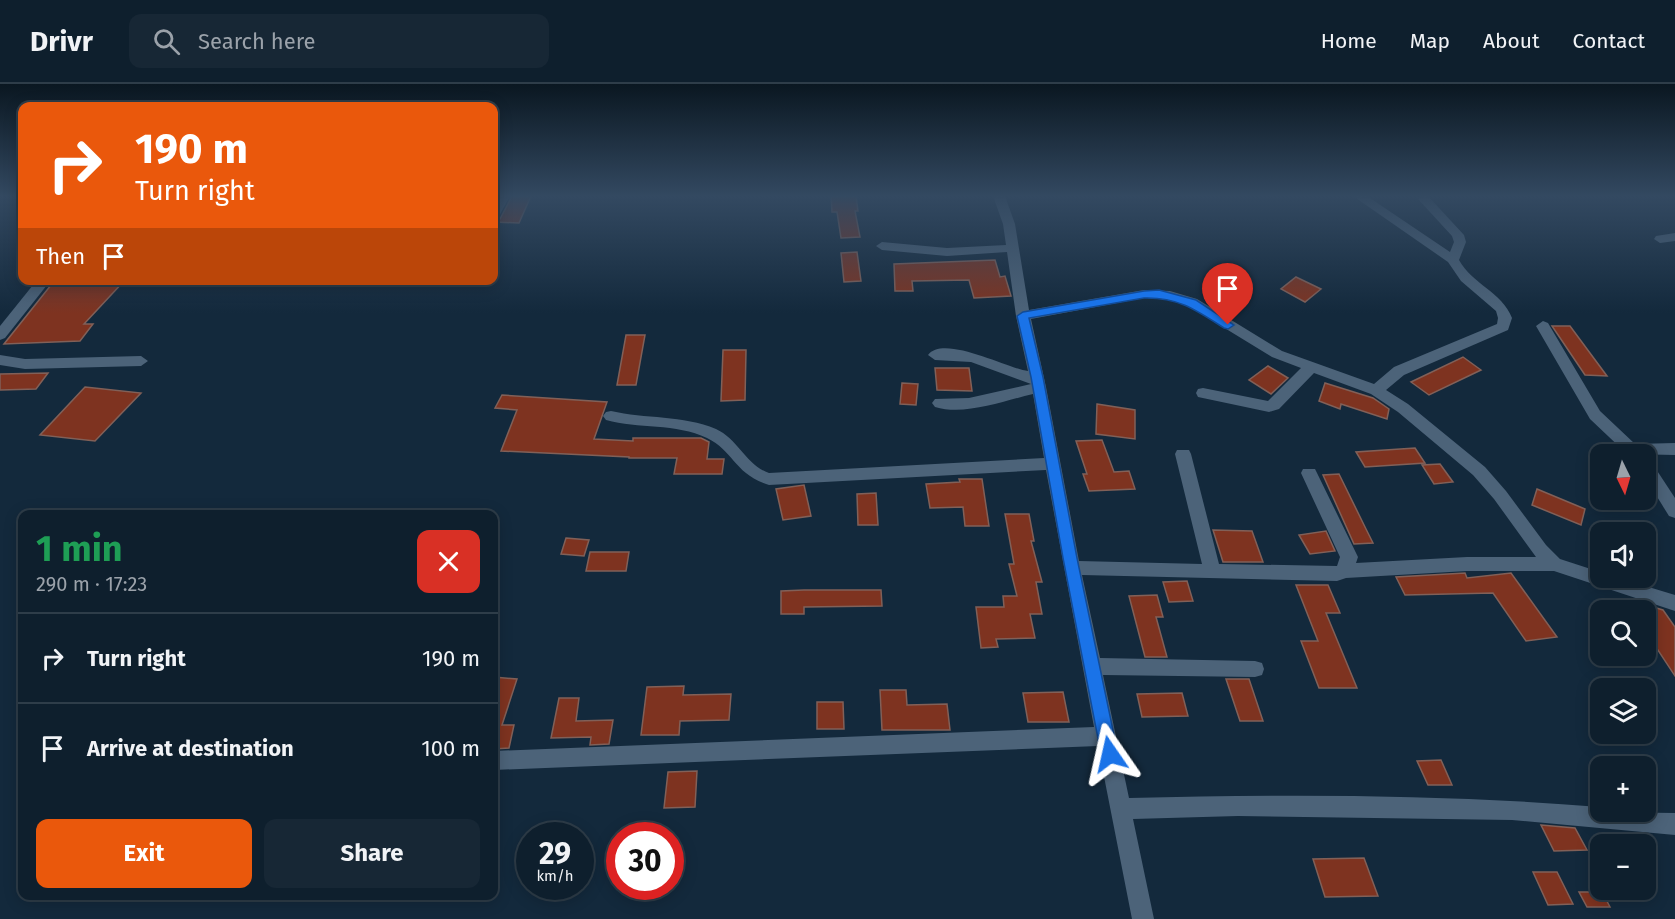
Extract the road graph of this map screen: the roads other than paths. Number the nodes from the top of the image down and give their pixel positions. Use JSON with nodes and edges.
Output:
{"nodes":[{"id":1,"x":1010,"y":235,"type":"edge"},
{"id":2,"x":1416,"y":235,"type":"edge"},
{"id":3,"x":1458,"y":235,"type":"edge"},
{"id":4,"x":1675,"y":237,"type":"edge"},
{"id":5,"x":1660,"y":239,"type":"dead end"},
{"id":6,"x":882,"y":246,"type":"dead end"},
{"id":7,"x":1012,"y":248,"type":"junction"},
{"id":8,"x":1453,"y":260,"type":"junction"},
{"id":9,"x":41,"y":285,"type":"edge"},
{"id":10,"x":1023,"y":316,"type":"junction"},
{"id":11,"x":1544,"y":326,"type":"dead end"},
{"id":12,"x":0,"y":335,"type":"edge"},
{"id":13,"x":935,"y":355,"type":"dead end"},
{"id":14,"x":0,"y":360,"type":"edge"},
{"id":15,"x":141,"y":361,"type":"dead end"},
{"id":16,"x":1310,"y":367,"type":"junction"},
{"id":17,"x":1038,"y":382,"type":"junction"},
{"id":18,"x":1376,"y":390,"type":"junction"},
{"id":19,"x":1203,"y":393,"type":"dead end"},
{"id":20,"x":940,"y":403,"type":"dead end"},
{"id":21,"x":611,"y":416,"type":"dead end"},
{"id":22,"x":1626,"y":444,"type":"edge"},
{"id":23,"x":1675,"y":449,"type":"edge"},
{"id":24,"x":1656,"y":450,"type":"edge"},
{"id":25,"x":1183,"y":454,"type":"dead end"},
{"id":26,"x":1053,"y":464,"type":"junction"},
{"id":27,"x":1309,"y":473,"type":"dead end"},
{"id":28,"x":1656,"y":482,"type":"edge"},
{"id":29,"x":1675,"y":510,"type":"edge"},
{"id":30,"x":1554,"y":564,"type":"junction"},
{"id":31,"x":1072,"y":568,"type":"junction"},
{"id":32,"x":1212,"y":570,"type":"junction"},
{"id":33,"x":1344,"y":571,"type":"junction"},
{"id":34,"x":1675,"y":603,"type":"edge"},
{"id":35,"x":1092,"y":666,"type":"junction"},
{"id":36,"x":1255,"y":669,"type":"dead end"},
{"id":37,"x":1106,"y":736,"type":"junction"},
{"id":38,"x":498,"y":761,"type":"edge"},
{"id":39,"x":1121,"y":809,"type":"junction"},
{"id":40,"x":1675,"y":824,"type":"edge"},
{"id":41,"x":1143,"y":919,"type":"edge"}],
"edges":[{"from":1,"to":7,"type":"street"},
{"from":2,"to":8,"type":"street"},
{"from":3,"to":8,"type":"street"},
{"from":4,"to":5,"type":"street"},
{"from":6,"to":7,"type":"street"},
{"from":7,"to":10,"type":"street"},
{"from":8,"to":18,"type":"street"},
{"from":9,"to":12,"type":"street"},
{"from":10,"to":16,"type":"street"},
{"from":10,"to":17,"type":"street"},
{"from":11,"to":22,"type":"street"},
{"from":13,"to":17,"type":"street"},
{"from":14,"to":15,"type":"street"},
{"from":16,"to":18,"type":"street"},
{"from":16,"to":19,"type":"street"},
{"from":17,"to":20,"type":"street"},
{"from":17,"to":26,"type":"street"},
{"from":18,"to":30,"type":"street"},
{"from":21,"to":26,"type":"street"},
{"from":23,"to":24,"type":"street"},
{"from":25,"to":32,"type":"street"},
{"from":26,"to":31,"type":"street"},
{"from":27,"to":33,"type":"street"},
{"from":28,"to":29,"type":"street"},
{"from":30,"to":33,"type":"street"},
{"from":30,"to":34,"type":"street"},
{"from":31,"to":32,"type":"street"},
{"from":31,"to":35,"type":"street"},
{"from":32,"to":33,"type":"street"},
{"from":35,"to":36,"type":"street"},
{"from":35,"to":37,"type":"street"},
{"from":37,"to":38,"type":"street"},
{"from":37,"to":39,"type":"street"},
{"from":39,"to":40,"type":"street"},
{"from":39,"to":41,"type":"street"}]}
